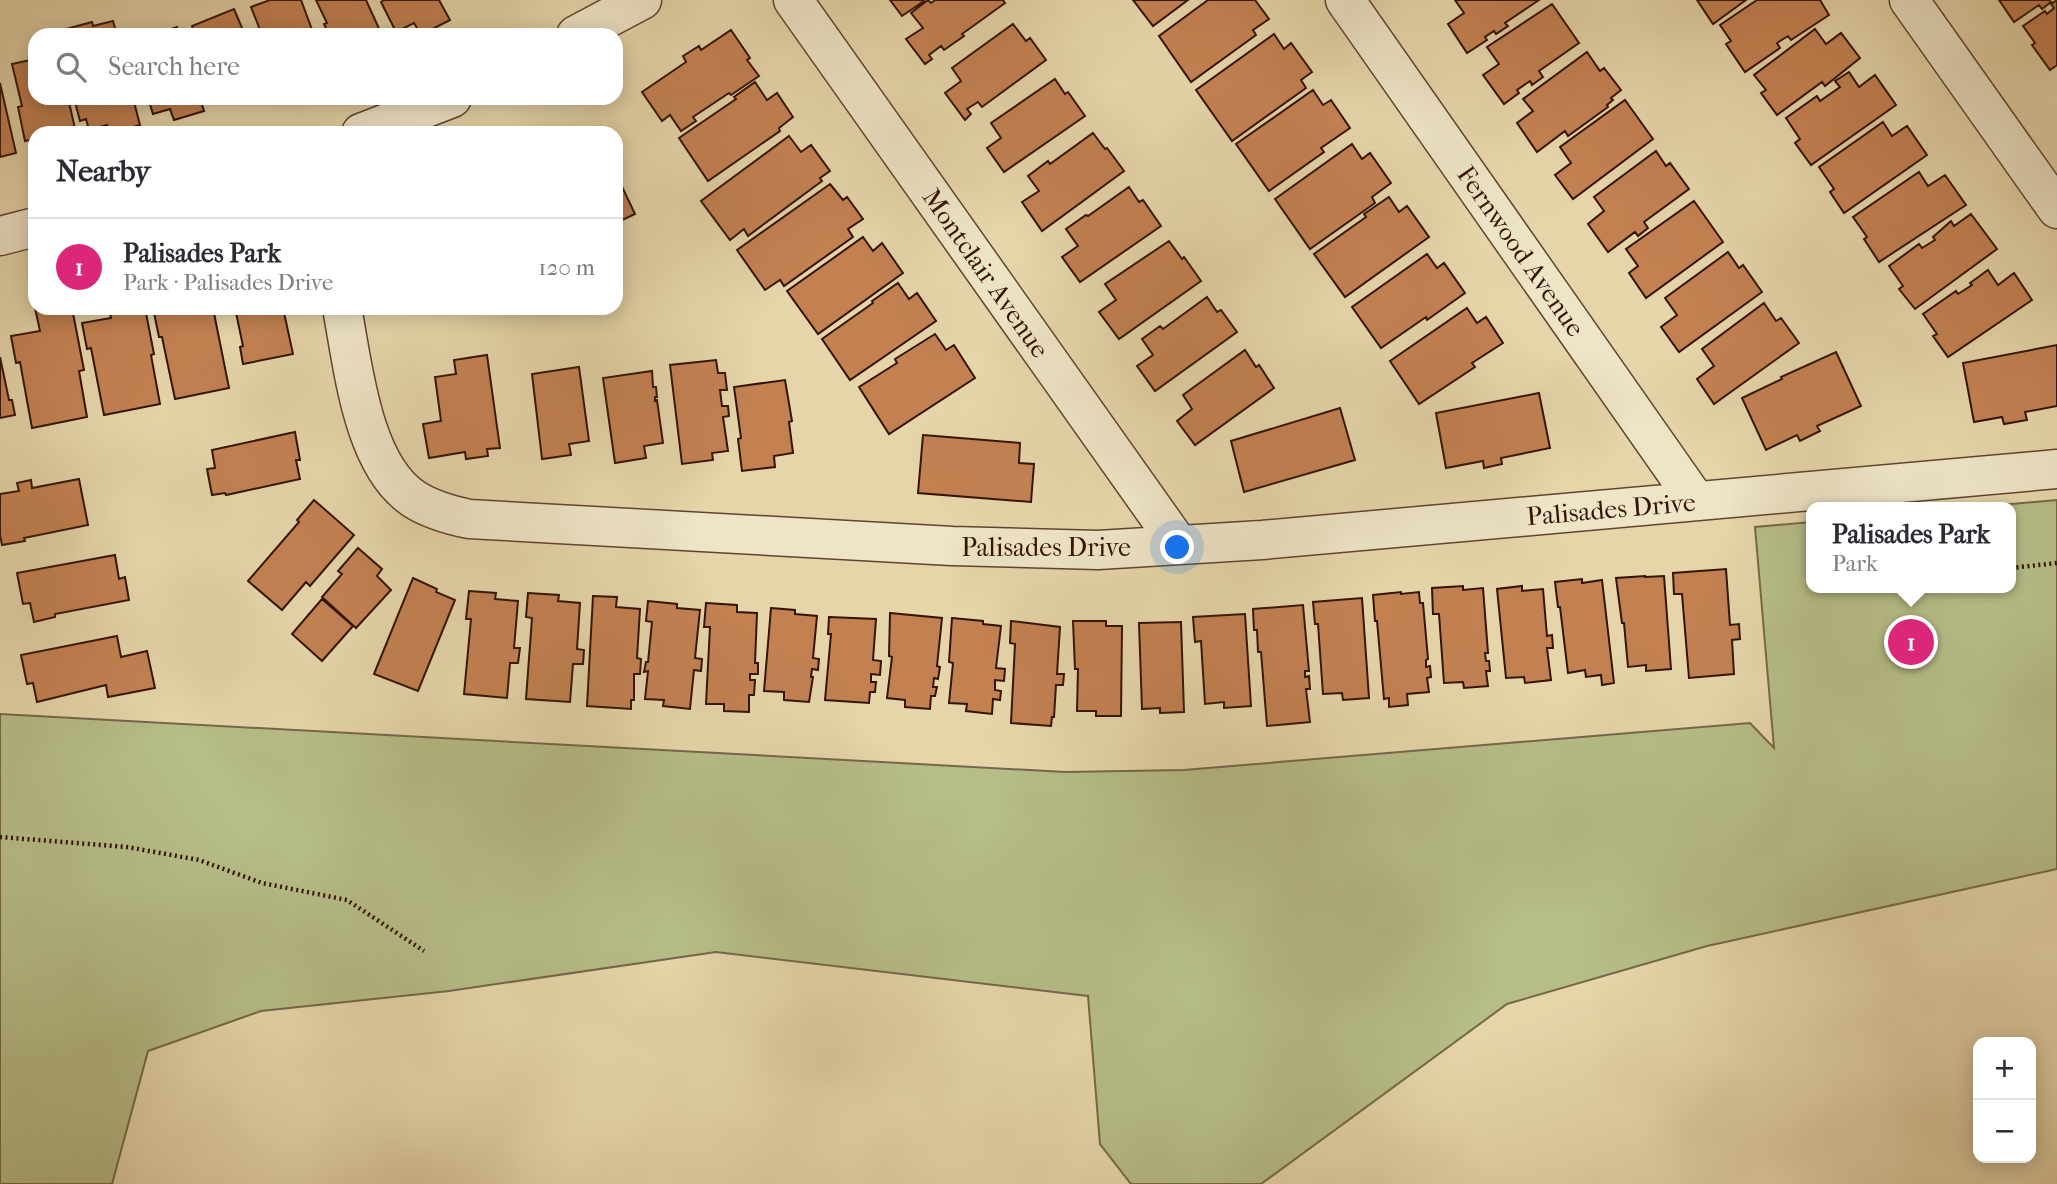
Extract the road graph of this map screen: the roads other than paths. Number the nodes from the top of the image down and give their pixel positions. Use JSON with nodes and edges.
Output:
{"nodes":[{"id":1,"x":642,"y":0,"type":"edge"},
{"id":2,"x":793,"y":0,"type":"edge"},
{"id":3,"x":1345,"y":0,"type":"edge"},
{"id":4,"x":1909,"y":0,"type":"edge"},
{"id":5,"x":589,"y":28,"type":"edge"},
{"id":6,"x":434,"y":105,"type":"edge"},
{"id":7,"x":379,"y":126,"type":"edge"},
{"id":8,"x":2057,"y":209,"type":"edge"},
{"id":9,"x":28,"y":229,"type":"edge"},
{"id":10,"x":0,"y":236,"type":"edge"},
{"id":11,"x":343,"y":315,"type":"edge"},
{"id":12,"x":2057,"y":469,"type":"edge"},
{"id":13,"x":1696,"y":501,"type":"junction"},
{"id":14,"x":1179,"y":545,"type":"junction"}],
"edges":[{"from":1,"to":5,"type":"street"},
{"from":2,"to":14,"type":"street","name":"Montclair Avenue"},
{"from":3,"to":13,"type":"street","name":"Fernwood Avenue"},
{"from":4,"to":8,"type":"street"},
{"from":6,"to":7,"type":"street"},
{"from":9,"to":10,"type":"street"},
{"from":11,"to":14,"type":"street","name":"Palisades Drive"},
{"from":12,"to":13,"type":"street","name":"Palisades Drive"},
{"from":13,"to":14,"type":"street","name":"Palisades Drive"}]}
